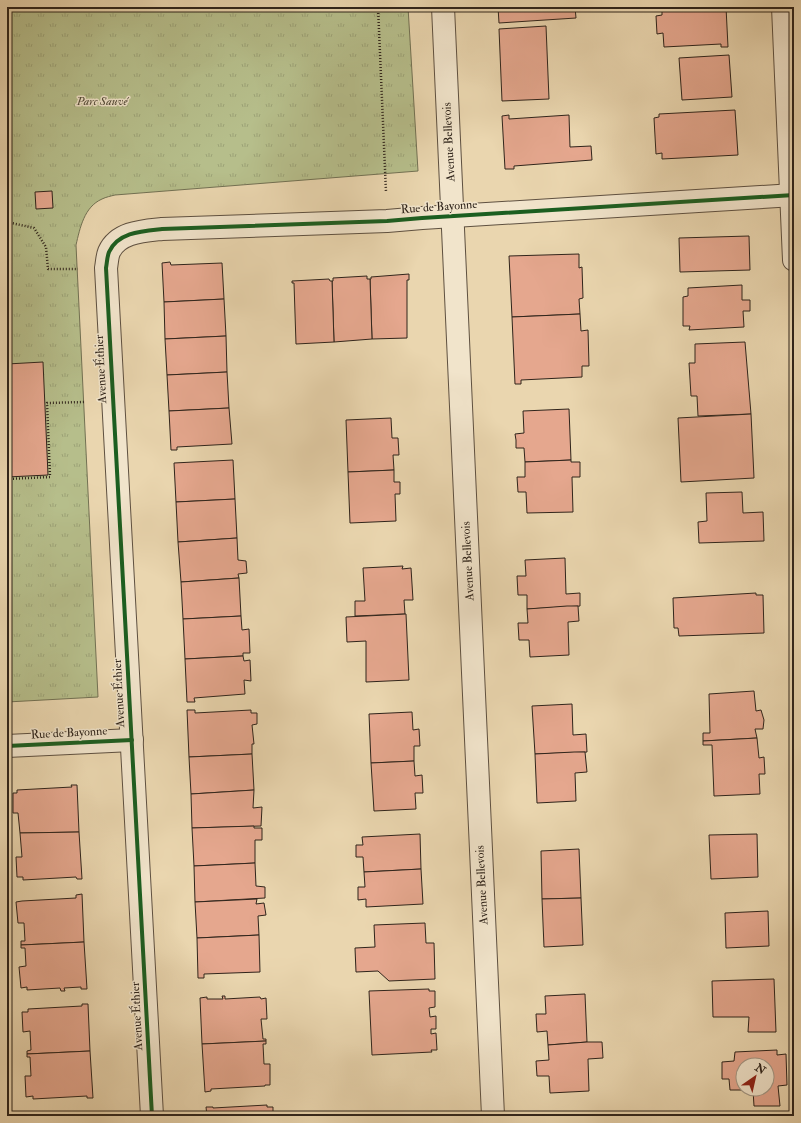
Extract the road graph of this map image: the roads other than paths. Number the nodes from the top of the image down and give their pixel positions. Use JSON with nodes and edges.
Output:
{"nodes":[{"id":1,"x":442,"y":7,"type":"edge"},
{"id":2,"x":783,"y":7,"type":"edge"},
{"id":3,"x":793,"y":195,"type":"edge"},
{"id":4,"x":452,"y":216,"type":"junction"},
{"id":5,"x":794,"y":260,"type":"edge"},
{"id":6,"x":106,"y":268,"type":"joint"},
{"id":7,"x":132,"y":740,"type":"junction"},
{"id":8,"x":7,"y":746,"type":"edge"},
{"id":9,"x":152,"y":1116,"type":"edge"},
{"id":10,"x":493,"y":1116,"type":"edge"}],
"edges":[{"from":1,"to":4,"type":"street","name":"Avenue Bellevois"},
{"from":2,"to":3,"type":"street"},
{"from":3,"to":4,"type":"street","name":"Rue de Bayonne"},
{"from":3,"to":5,"type":"street"},
{"from":4,"to":6,"type":"street","name":"Rue de Bayonne"},
{"from":4,"to":10,"type":"street","name":"Avenue Bellevois"},
{"from":6,"to":7,"type":"street","name":"Avenue Éthier"},
{"from":7,"to":8,"type":"street","name":"Rue de Bayonne"},
{"from":7,"to":9,"type":"street","name":"Avenue Éthier"}]}
